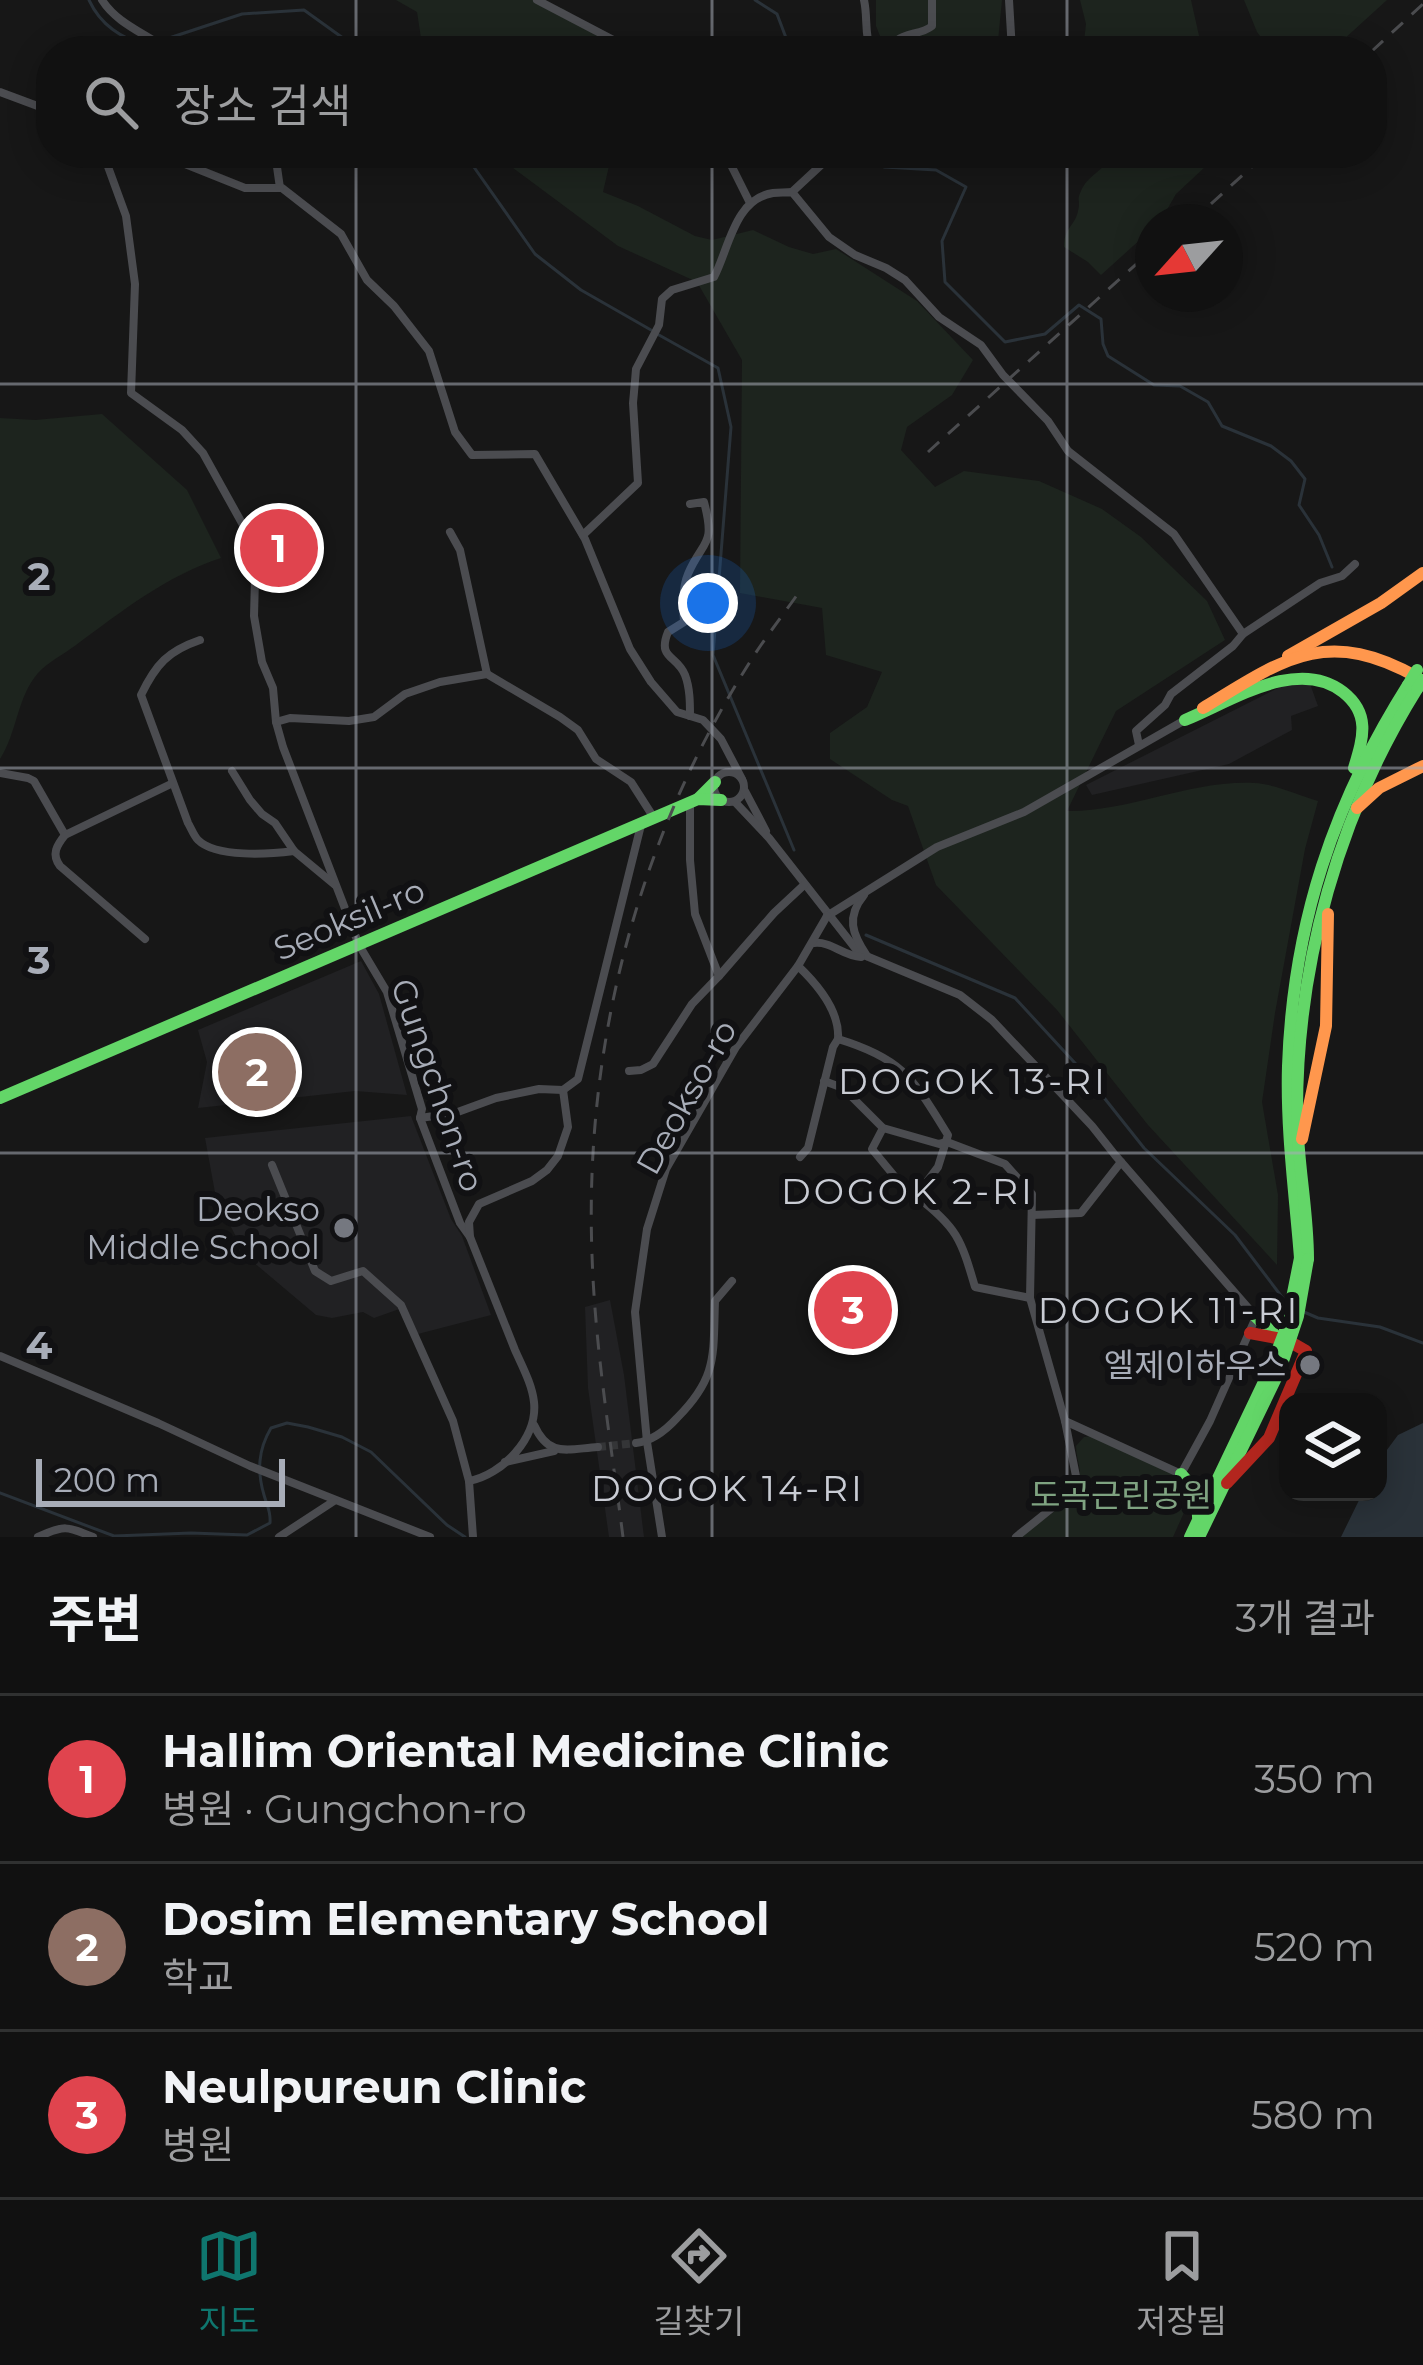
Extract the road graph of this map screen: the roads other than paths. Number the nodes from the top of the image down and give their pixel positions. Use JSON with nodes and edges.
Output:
{"nodes":[{"id":1,"x":102,"y":0,"type":"edge"},
{"id":2,"x":537,"y":0,"type":"edge"},
{"id":3,"x":864,"y":0,"type":"edge"},
{"id":4,"x":932,"y":0,"type":"edge"},
{"id":5,"x":1009,"y":0,"type":"edge"},
{"id":6,"x":149,"y":36,"type":"edge"},
{"id":7,"x":598,"y":36,"type":"edge"},
{"id":8,"x":867,"y":36,"type":"edge"},
{"id":9,"x":903,"y":36,"type":"edge"},
{"id":10,"x":1011,"y":36,"type":"edge"},
{"id":11,"x":0,"y":92,"type":"edge"},
{"id":12,"x":36,"y":105,"type":"edge"},
{"id":13,"x":109,"y":168,"type":"edge"},
{"id":14,"x":194,"y":168,"type":"edge"},
{"id":15,"x":277,"y":168,"type":"edge"},
{"id":16,"x":732,"y":168,"type":"edge"},
{"id":17,"x":818,"y":168,"type":"edge"},
{"id":18,"x":280,"y":188,"type":"junction"},
{"id":19,"x":792,"y":192,"type":"junction"},
{"id":20,"x":750,"y":203,"type":"junction"},
{"id":21,"x":690,"y":504,"type":"dead end"},
{"id":22,"x":449,"y":532,"type":"dead end"},
{"id":23,"x":583,"y":535,"type":"junction"},
{"id":24,"x":1355,"y":564,"type":"dead end"},
{"id":25,"x":1423,"y":573,"type":"edge"},
{"id":26,"x":1243,"y":634,"type":"junction"},
{"id":27,"x":200,"y":640,"type":"dead end"},
{"id":28,"x":1265,"y":670,"type":"junction"},
{"id":29,"x":487,"y":674,"type":"junction"},
{"id":30,"x":1418,"y":678,"type":"edge"},
{"id":31,"x":690,"y":716,"type":"junction"},
{"id":32,"x":1185,"y":720,"type":"junction"},
{"id":33,"x":276,"y":722,"type":"junction"},
{"id":34,"x":721,"y":739,"type":"junction"},
{"id":35,"x":1139,"y":745,"type":"junction"},
{"id":36,"x":1423,"y":766,"type":"edge"},
{"id":37,"x":232,"y":771,"type":"dead end"},
{"id":38,"x":0,"y":773,"type":"edge"},
{"id":39,"x":717,"y":778,"type":"junction"},
{"id":40,"x":742,"y":779,"type":"junction"},
{"id":41,"x":173,"y":783,"type":"junction"},
{"id":42,"x":744,"y":790,"type":"junction"},
{"id":43,"x":694,"y":801,"type":"junction"},
{"id":44,"x":728,"y":801,"type":"junction"},
{"id":45,"x":1351,"y":805,"type":"junction"},
{"id":46,"x":648,"y":821,"type":"junction"},
{"id":47,"x":65,"y":835,"type":"junction"},
{"id":48,"x":769,"y":838,"type":"junction"},
{"id":49,"x":294,"y":851,"type":"junction"},
{"id":50,"x":804,"y":885,"type":"junction"},
{"id":51,"x":336,"y":886,"type":"junction"},
{"id":52,"x":868,"y":890,"type":"junction"},
{"id":53,"x":1328,"y":892,"type":"junction"},
{"id":54,"x":827,"y":916,"type":"junction"},
{"id":55,"x":145,"y":940,"type":"dead end"},
{"id":56,"x":814,"y":943,"type":"junction"},
{"id":57,"x":359,"y":945,"type":"junction"},
{"id":58,"x":868,"y":957,"type":"junction"},
{"id":59,"x":798,"y":966,"type":"junction"},
{"id":60,"x":719,"y":976,"type":"junction"},
{"id":61,"x":838,"y":1039,"type":"junction"},
{"id":62,"x":629,"y":1070,"type":"dead end"},
{"id":63,"x":824,"y":1081,"type":"junction"},
{"id":64,"x":563,"y":1090,"type":"junction"},
{"id":65,"x":0,"y":1098,"type":"edge"},
{"id":66,"x":420,"y":1118,"type":"junction"},
{"id":67,"x":883,"y":1128,"type":"junction"},
{"id":68,"x":947,"y":1142,"type":"junction"},
{"id":69,"x":1299,"y":1148,"type":"junction"},
{"id":70,"x":800,"y":1156,"type":"dead end"},
{"id":71,"x":1121,"y":1162,"type":"junction"},
{"id":72,"x":272,"y":1165,"type":"dead end"},
{"id":73,"x":916,"y":1196,"type":"junction"},
{"id":74,"x":1032,"y":1215,"type":"junction"},
{"id":75,"x":470,"y":1237,"type":"junction"},
{"id":76,"x":1304,"y":1258,"type":"junction"},
{"id":77,"x":732,"y":1281,"type":"dead end"},
{"id":78,"x":1030,"y":1298,"type":"junction"},
{"id":79,"x":1256,"y":1317,"type":"junction"},
{"id":80,"x":1250,"y":1334,"type":"junction"},
{"id":81,"x":1277,"y":1337,"type":"junction"},
{"id":82,"x":0,"y":1356,"type":"edge"},
{"id":83,"x":1275,"y":1369,"type":"junction"},
{"id":84,"x":1065,"y":1420,"type":"junction"},
{"id":85,"x":533,"y":1423,"type":"junction"},
{"id":86,"x":525,"y":1441,"type":"junction"},
{"id":87,"x":642,"y":1442,"type":"junction"},
{"id":88,"x":598,"y":1447,"type":"tunnel mouth"},
{"id":89,"x":556,"y":1450,"type":"junction"},
{"id":90,"x":503,"y":1463,"type":"junction"},
{"id":91,"x":1181,"y":1474,"type":"junction"},
{"id":92,"x":469,"y":1481,"type":"junction"},
{"id":93,"x":1228,"y":1483,"type":"junction"},
{"id":94,"x":335,"y":1500,"type":"junction"},
{"id":95,"x":1198,"y":1521,"type":"junction"},
{"id":96,"x":473,"y":1533,"type":"edge"},
{"id":97,"x":427,"y":1536,"type":"edge"},
{"id":98,"x":38,"y":1537,"type":"edge"},
{"id":99,"x":93,"y":1537,"type":"edge"},
{"id":100,"x":279,"y":1537,"type":"edge"},
{"id":101,"x":662,"y":1537,"type":"edge"},
{"id":102,"x":1016,"y":1537,"type":"edge"},
{"id":103,"x":1190,"y":1537,"type":"edge"},
{"id":104,"x":1199,"y":1537,"type":"edge"}],
"edges":[{"from":1,"to":6,"type":"street"},
{"from":2,"to":7,"type":"street"},
{"from":3,"to":8,"type":"street"},
{"from":4,"to":9,"type":"street"},
{"from":5,"to":10,"type":"street"},
{"from":11,"to":12,"type":"street"},
{"from":13,"to":33,"type":"street","name":"Gungchon-ro"},
{"from":14,"to":18,"type":"street"},
{"from":15,"to":18,"type":"street"},
{"from":16,"to":20,"type":"street"},
{"from":17,"to":19,"type":"street"},
{"from":18,"to":23,"type":"street"},
{"from":19,"to":20,"type":"street"},
{"from":19,"to":26,"type":"street"},
{"from":20,"to":23,"type":"street"},
{"from":21,"to":31,"type":"street"},
{"from":22,"to":29,"type":"street"},
{"from":23,"to":31,"type":"street"},
{"from":24,"to":26,"type":"street"},
{"from":25,"to":28,"type":"main road"},
{"from":26,"to":35,"type":"street"},
{"from":27,"to":41,"type":"street"},
{"from":28,"to":30,"type":"main road"},
{"from":28,"to":32,"type":"main road"},
{"from":29,"to":33,"type":"street"},
{"from":29,"to":46,"type":"street"},
{"from":30,"to":45,"type":"main road"},
{"from":31,"to":34,"type":"street"},
{"from":32,"to":35,"type":"street"},
{"from":32,"to":45,"type":"main road"},
{"from":33,"to":51,"type":"street","name":"Gungchon-ro"},
{"from":34,"to":39,"type":"street"},
{"from":34,"to":40,"type":"street"},
{"from":35,"to":52,"type":"street"},
{"from":36,"to":45,"type":"main road"},
{"from":37,"to":49,"type":"street"},
{"from":38,"to":47,"type":"street"},
{"from":39,"to":40,"type":"street"},
{"from":39,"to":43,"type":"main road"},
{"from":39,"to":44,"type":"street"},
{"from":40,"to":42,"type":"street"},
{"from":41,"to":47,"type":"street"},
{"from":41,"to":49,"type":"street"},
{"from":42,"to":44,"type":"street"},
{"from":42,"to":48,"type":"street"},
{"from":43,"to":44,"type":"main road","name":"Seoksil-ro"},
{"from":43,"to":46,"type":"main road","name":"Seoksil-ro"},
{"from":43,"to":60,"type":"street"},
{"from":44,"to":48,"type":"street"},
{"from":45,"to":53,"type":"main road"},
{"from":45,"to":76,"type":"main road"},
{"from":46,"to":57,"type":"main road","name":"Seoksil-ro"},
{"from":46,"to":64,"type":"street"},
{"from":47,"to":55,"type":"street"},
{"from":48,"to":50,"type":"street"},
{"from":49,"to":51,"type":"street"},
{"from":50,"to":54,"type":"street"},
{"from":50,"to":60,"type":"street"},
{"from":51,"to":57,"type":"street","name":"Gungchon-ro"},
{"from":52,"to":54,"type":"street"},
{"from":52,"to":58,"type":"street"},
{"from":53,"to":69,"type":"main road"},
{"from":53,"to":69,"type":"main road"},
{"from":54,"to":56,"type":"street","name":"Deokso-ro"},
{"from":54,"to":58,"type":"street"},
{"from":56,"to":58,"type":"street"},
{"from":56,"to":59,"type":"street","name":"Deokso-ro"},
{"from":57,"to":65,"type":"main road","name":"Seoksil-ro"},
{"from":57,"to":66,"type":"street","name":"Gungchon-ro"},
{"from":58,"to":71,"type":"street"},
{"from":59,"to":61,"type":"street"},
{"from":59,"to":87,"type":"street","name":"Deokso-ro"},
{"from":60,"to":62,"type":"street"},
{"from":61,"to":63,"type":"street"},
{"from":61,"to":68,"type":"street"},
{"from":63,"to":67,"type":"street"},
{"from":63,"to":70,"type":"street"},
{"from":64,"to":66,"type":"street"},
{"from":64,"to":75,"type":"street"},
{"from":66,"to":75,"type":"street","name":"Gungchon-ro"},
{"from":67,"to":68,"type":"street"},
{"from":67,"to":73,"type":"street"},
{"from":68,"to":73,"type":"street"},
{"from":68,"to":74,"type":"street"},
{"from":69,"to":76,"type":"main road"},
{"from":71,"to":74,"type":"street"},
{"from":71,"to":79,"type":"street"},
{"from":72,"to":92,"type":"street"},
{"from":73,"to":78,"type":"street"},
{"from":74,"to":78,"type":"street"},
{"from":75,"to":85,"type":"street","name":"Gungchon-ro"},
{"from":76,"to":83,"type":"main road","bridge":true},
{"from":77,"to":87,"type":"street"},
{"from":78,"to":84,"type":"street"},
{"from":79,"to":80,"type":"street"},
{"from":79,"to":81,"type":"main road"},
{"from":80,"to":81,"type":"main road"},
{"from":80,"to":91,"type":"street"},
{"from":81,"to":93,"type":"main road"},
{"from":82,"to":94,"type":"street"},
{"from":83,"to":93,"type":"main road"},
{"from":83,"to":95,"type":"main road"},
{"from":84,"to":91,"type":"street"},
{"from":84,"to":102,"type":"street"},
{"from":85,"to":86,"type":"street"},
{"from":85,"to":89,"type":"street"},
{"from":86,"to":89,"type":"street"},
{"from":86,"to":90,"type":"street"},
{"from":87,"to":101,"type":"street","name":"Deokso-ro"},
{"from":88,"to":89,"type":"street"},
{"from":89,"to":90,"type":"street"},
{"from":90,"to":92,"type":"street"},
{"from":91,"to":95,"type":"main road"},
{"from":92,"to":96,"type":"street"},
{"from":93,"to":104,"type":"main road"},
{"from":94,"to":97,"type":"street"},
{"from":94,"to":100,"type":"street"},
{"from":95,"to":103,"type":"main road"},
{"from":98,"to":99,"type":"street"}]}
